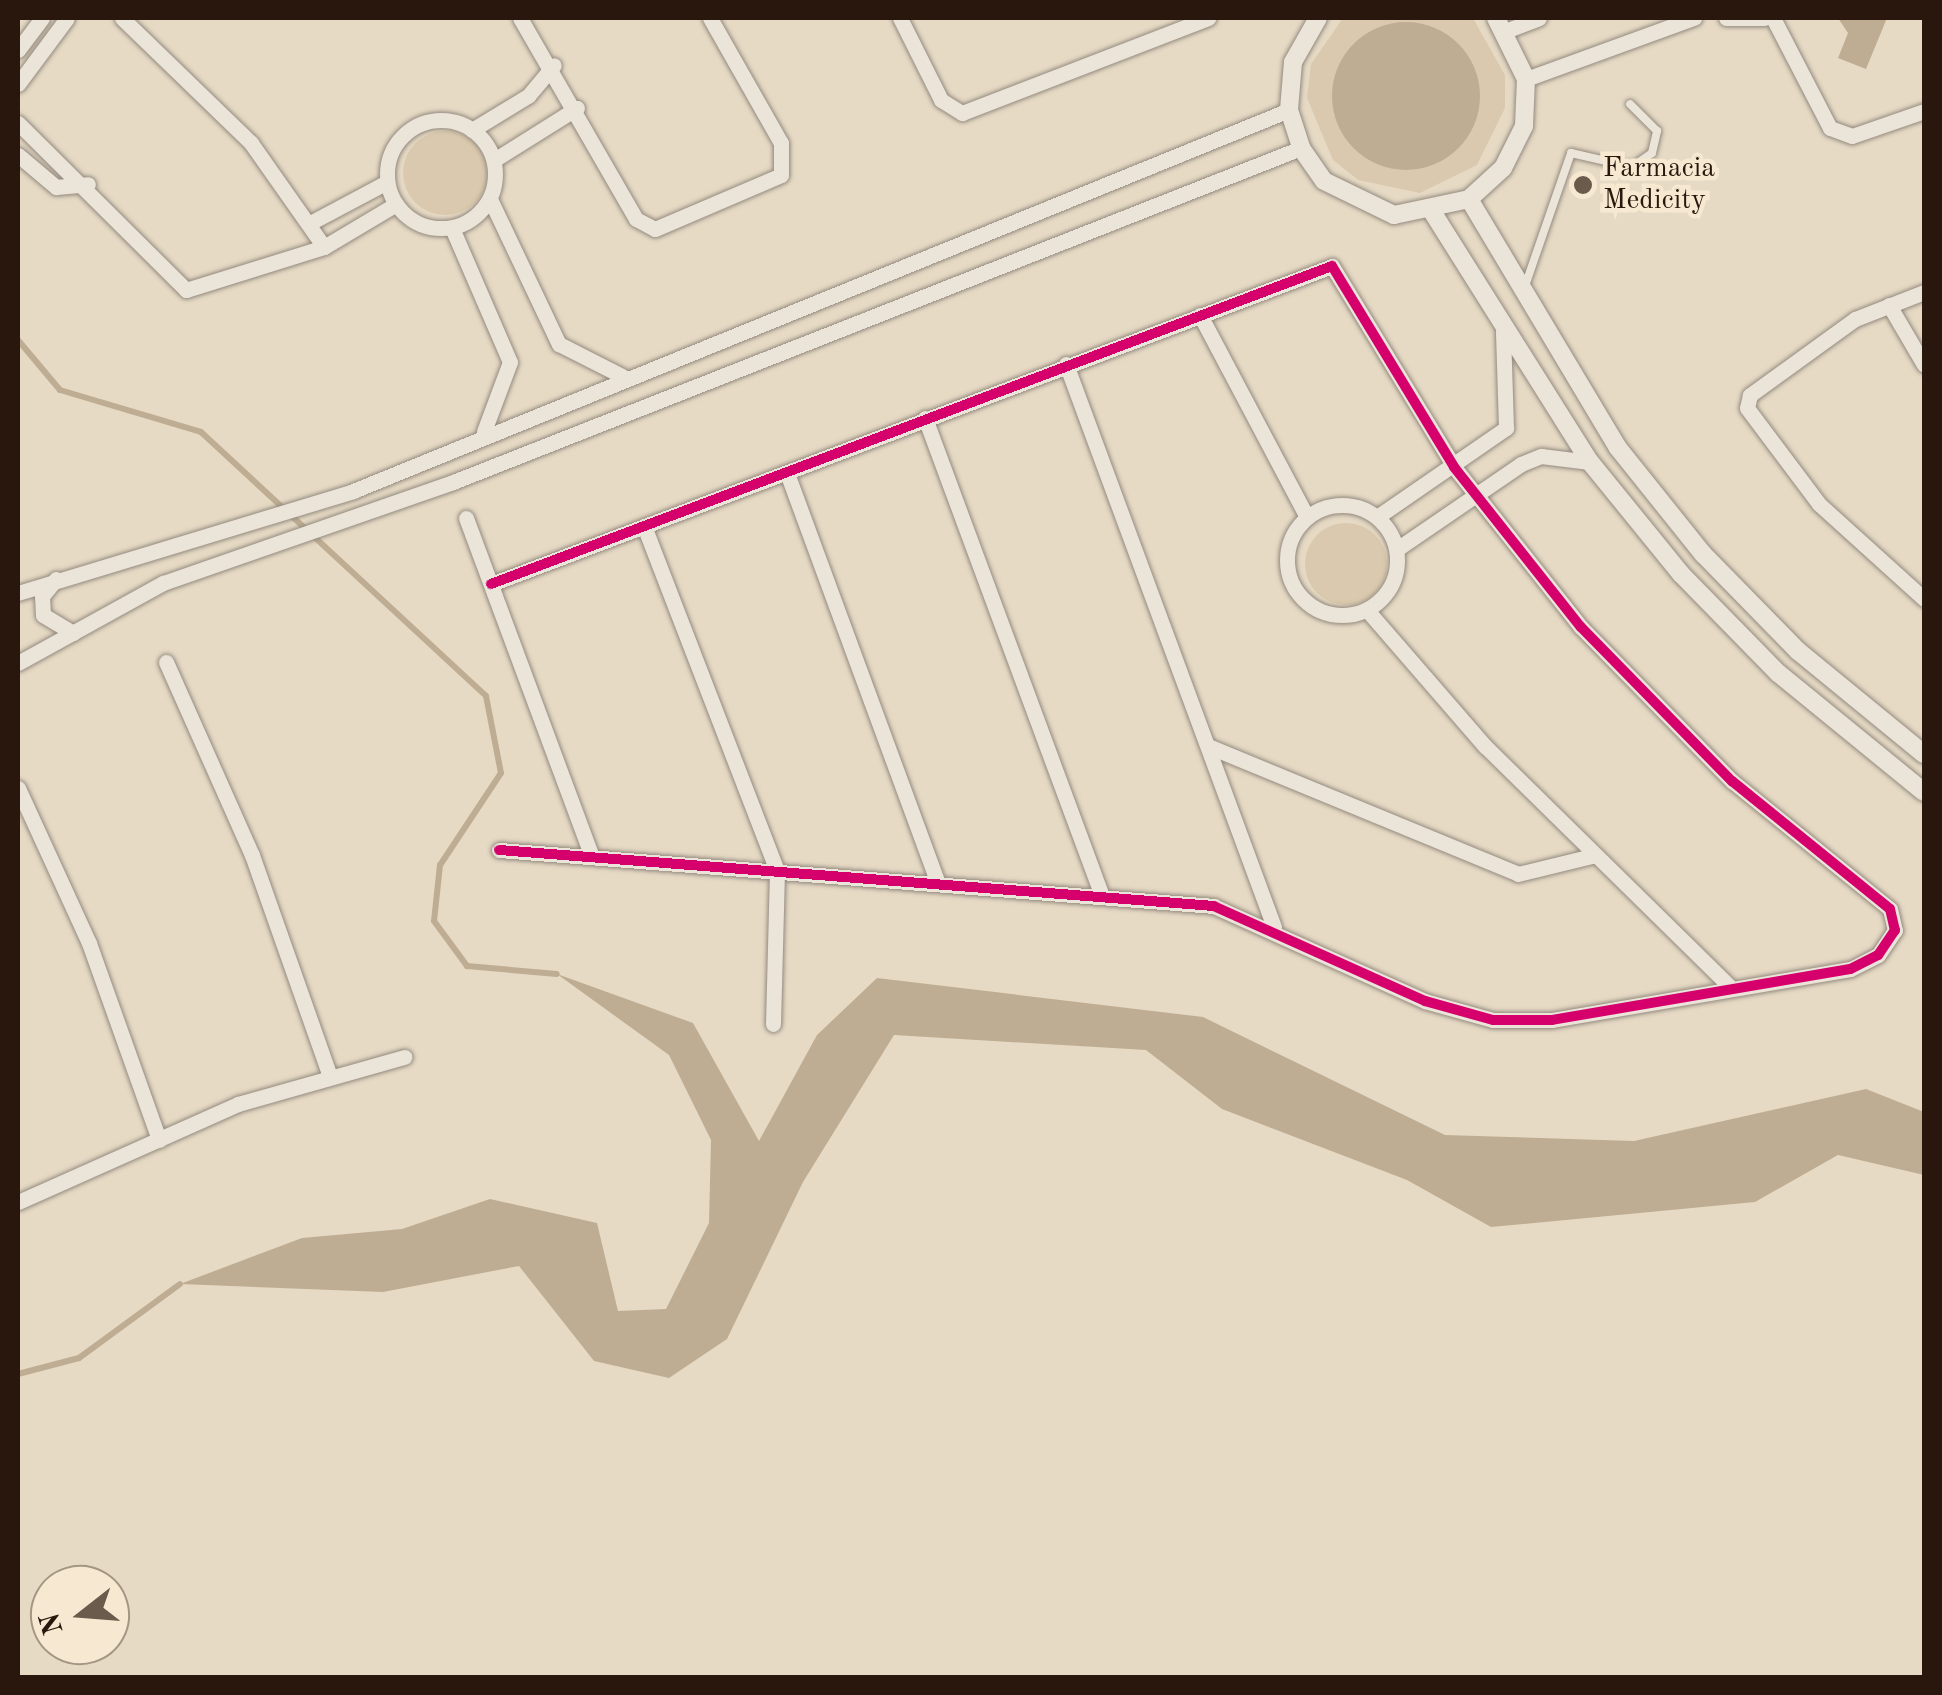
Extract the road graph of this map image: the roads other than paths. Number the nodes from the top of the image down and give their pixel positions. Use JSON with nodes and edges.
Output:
{"nodes":[{"id":1,"x":42,"y":18,"type":"edge"},
{"id":2,"x":67,"y":18,"type":"edge"},
{"id":3,"x":122,"y":18,"type":"edge"},
{"id":4,"x":520,"y":18,"type":"edge"},
{"id":5,"x":710,"y":18,"type":"edge"},
{"id":6,"x":900,"y":18,"type":"edge"},
{"id":7,"x":1208,"y":18,"type":"edge"},
{"id":8,"x":1318,"y":18,"type":"edge"},
{"id":9,"x":1539,"y":18,"type":"edge"},
{"id":10,"x":1694,"y":18,"type":"edge"},
{"id":11,"x":1726,"y":18,"type":"edge"},
{"id":12,"x":1764,"y":18,"type":"edge"},
{"id":13,"x":1773,"y":18,"type":"edge"},
{"id":14,"x":1502,"y":24,"type":"edge"},
{"id":15,"x":18,"y":50,"type":"edge"},
{"id":16,"x":554,"y":65,"type":"junction"},
{"id":17,"x":1526,"y":79,"type":"junction"},
{"id":18,"x":18,"y":84,"type":"edge"},
{"id":19,"x":1630,"y":104,"type":"dead end"},
{"id":20,"x":576,"y":108,"type":"junction"},
{"id":21,"x":1290,"y":110,"type":"junction"},
{"id":22,"x":1924,"y":110,"type":"edge"},
{"id":23,"x":18,"y":123,"type":"edge"},
{"id":24,"x":472,"y":130,"type":"junction"},
{"id":25,"x":1301,"y":148,"type":"junction"},
{"id":26,"x":18,"y":155,"type":"edge"},
{"id":27,"x":494,"y":160,"type":"junction"},
{"id":28,"x":387,"y":182,"type":"junction"},
{"id":29,"x":88,"y":184,"type":"junction"},
{"id":30,"x":490,"y":199,"type":"junction"},
{"id":31,"x":1469,"y":199,"type":"junction"},
{"id":32,"x":396,"y":204,"type":"junction"},
{"id":33,"x":1434,"y":213,"type":"junction"},
{"id":34,"x":310,"y":223,"type":"junction"},
{"id":35,"x":452,"y":228,"type":"junction"},
{"id":36,"x":324,"y":247,"type":"junction"},
{"id":37,"x":1924,"y":292,"type":"edge"},
{"id":38,"x":1520,"y":294,"type":"junction"},
{"id":39,"x":1889,"y":306,"type":"junction"},
{"id":40,"x":1200,"y":315,"type":"junction"},
{"id":41,"x":1503,"y":330,"type":"junction"},
{"id":42,"x":1066,"y":364,"type":"junction"},
{"id":43,"x":1924,"y":364,"type":"edge"},
{"id":44,"x":622,"y":376,"type":"junction"},
{"id":45,"x":925,"y":418,"type":"junction"},
{"id":46,"x":484,"y":431,"type":"junction"},
{"id":47,"x":1590,"y":462,"type":"junction"},
{"id":48,"x":1454,"y":467,"type":"junction"},
{"id":49,"x":787,"y":473,"type":"junction"},
{"id":50,"x":1474,"y":496,"type":"junction"},
{"id":51,"x":1308,"y":517,"type":"junction"},
{"id":52,"x":1377,"y":517,"type":"junction"},
{"id":53,"x":466,"y":518,"type":"dead end"},
{"id":54,"x":644,"y":526,"type":"junction"},
{"id":55,"x":1397,"y":549,"type":"junction"},
{"id":56,"x":56,"y":579,"type":"junction"},
{"id":57,"x":491,"y":584,"type":"junction"},
{"id":58,"x":18,"y":593,"type":"edge"},
{"id":59,"x":1924,"y":600,"type":"edge"},
{"id":60,"x":1368,"y":610,"type":"junction"},
{"id":61,"x":73,"y":633,"type":"junction"},
{"id":62,"x":166,"y":662,"type":"dead end"},
{"id":63,"x":18,"y":664,"type":"edge"},
{"id":64,"x":1208,"y":746,"type":"junction"},
{"id":65,"x":1924,"y":754,"type":"edge"},
{"id":66,"x":18,"y":788,"type":"edge"},
{"id":67,"x":1924,"y":792,"type":"edge"},
{"id":68,"x":498,"y":850,"type":"dead end"},
{"id":69,"x":590,"y":856,"type":"junction"},
{"id":70,"x":1592,"y":856,"type":"junction"},
{"id":71,"x":777,"y":871,"type":"junction"},
{"id":72,"x":938,"y":883,"type":"junction"},
{"id":73,"x":1102,"y":896,"type":"junction"},
{"id":74,"x":1274,"y":927,"type":"junction"},
{"id":75,"x":1732,"y":988,"type":"junction"},
{"id":76,"x":774,"y":1024,"type":"dead end"},
{"id":77,"x":404,"y":1056,"type":"dead end"},
{"id":78,"x":330,"y":1076,"type":"junction"},
{"id":79,"x":159,"y":1140,"type":"junction"},
{"id":80,"x":18,"y":1202,"type":"edge"}],
"edges":[{"from":1,"to":15,"type":"street"},
{"from":2,"to":18,"type":"street"},
{"from":3,"to":34,"type":"street"},
{"from":4,"to":16,"type":"street"},
{"from":5,"to":20,"type":"street"},
{"from":6,"to":7,"type":"street"},
{"from":8,"to":21,"type":"street"},
{"from":9,"to":14,"type":"street"},
{"from":10,"to":17,"type":"street"},
{"from":11,"to":12,"type":"street"},
{"from":13,"to":22,"type":"street"},
{"from":14,"to":17,"type":"street"},
{"from":16,"to":20,"type":"street"},
{"from":16,"to":24,"type":"street"},
{"from":17,"to":31,"type":"street"},
{"from":19,"to":38,"type":"lane"},
{"from":20,"to":27,"type":"street"},
{"from":21,"to":25,"type":"street"},
{"from":21,"to":44,"type":"street"},
{"from":23,"to":29,"type":"street"},
{"from":24,"to":27,"type":"street"},
{"from":24,"to":28,"type":"street"},
{"from":25,"to":33,"type":"street"},
{"from":25,"to":61,"type":"street"},
{"from":26,"to":29,"type":"street"},
{"from":27,"to":30,"type":"street"},
{"from":28,"to":32,"type":"street"},
{"from":28,"to":34,"type":"street"},
{"from":29,"to":36,"type":"street"},
{"from":30,"to":35,"type":"street"},
{"from":30,"to":44,"type":"street"},
{"from":31,"to":33,"type":"street"},
{"from":31,"to":38,"type":"street"},
{"from":32,"to":35,"type":"street"},
{"from":32,"to":36,"type":"street"},
{"from":33,"to":41,"type":"street"},
{"from":34,"to":36,"type":"street"},
{"from":35,"to":46,"type":"street"},
{"from":37,"to":39,"type":"street"},
{"from":38,"to":65,"type":"street"},
{"from":39,"to":43,"type":"street"},
{"from":39,"to":59,"type":"street"},
{"from":40,"to":42,"type":"street"},
{"from":40,"to":48,"type":"street"},
{"from":40,"to":51,"type":"street"},
{"from":41,"to":47,"type":"street"},
{"from":41,"to":48,"type":"street"},
{"from":42,"to":45,"type":"street"},
{"from":42,"to":64,"type":"street"},
{"from":44,"to":46,"type":"street"},
{"from":45,"to":49,"type":"street"},
{"from":45,"to":73,"type":"street"},
{"from":46,"to":56,"type":"street"},
{"from":47,"to":50,"type":"street"},
{"from":47,"to":67,"type":"street"},
{"from":48,"to":50,"type":"street"},
{"from":48,"to":52,"type":"street"},
{"from":49,"to":54,"type":"street"},
{"from":49,"to":72,"type":"street"},
{"from":50,"to":55,"type":"street"},
{"from":50,"to":75,"type":"street"},
{"from":51,"to":52,"type":"street"},
{"from":51,"to":60,"type":"street"},
{"from":52,"to":55,"type":"street"},
{"from":53,"to":57,"type":"street"},
{"from":54,"to":57,"type":"street"},
{"from":54,"to":71,"type":"street"},
{"from":55,"to":60,"type":"street"},
{"from":56,"to":58,"type":"street"},
{"from":56,"to":61,"type":"street"},
{"from":57,"to":69,"type":"street"},
{"from":60,"to":70,"type":"street"},
{"from":61,"to":63,"type":"street"},
{"from":62,"to":78,"type":"street"},
{"from":64,"to":70,"type":"street"},
{"from":64,"to":74,"type":"street"},
{"from":66,"to":79,"type":"street"},
{"from":68,"to":69,"type":"street"},
{"from":69,"to":71,"type":"street"},
{"from":70,"to":75,"type":"street"},
{"from":71,"to":72,"type":"street"},
{"from":71,"to":76,"type":"street"},
{"from":72,"to":73,"type":"street"},
{"from":73,"to":74,"type":"street"},
{"from":74,"to":75,"type":"street"},
{"from":77,"to":78,"type":"street"},
{"from":78,"to":79,"type":"street"},
{"from":79,"to":80,"type":"street"}]}
